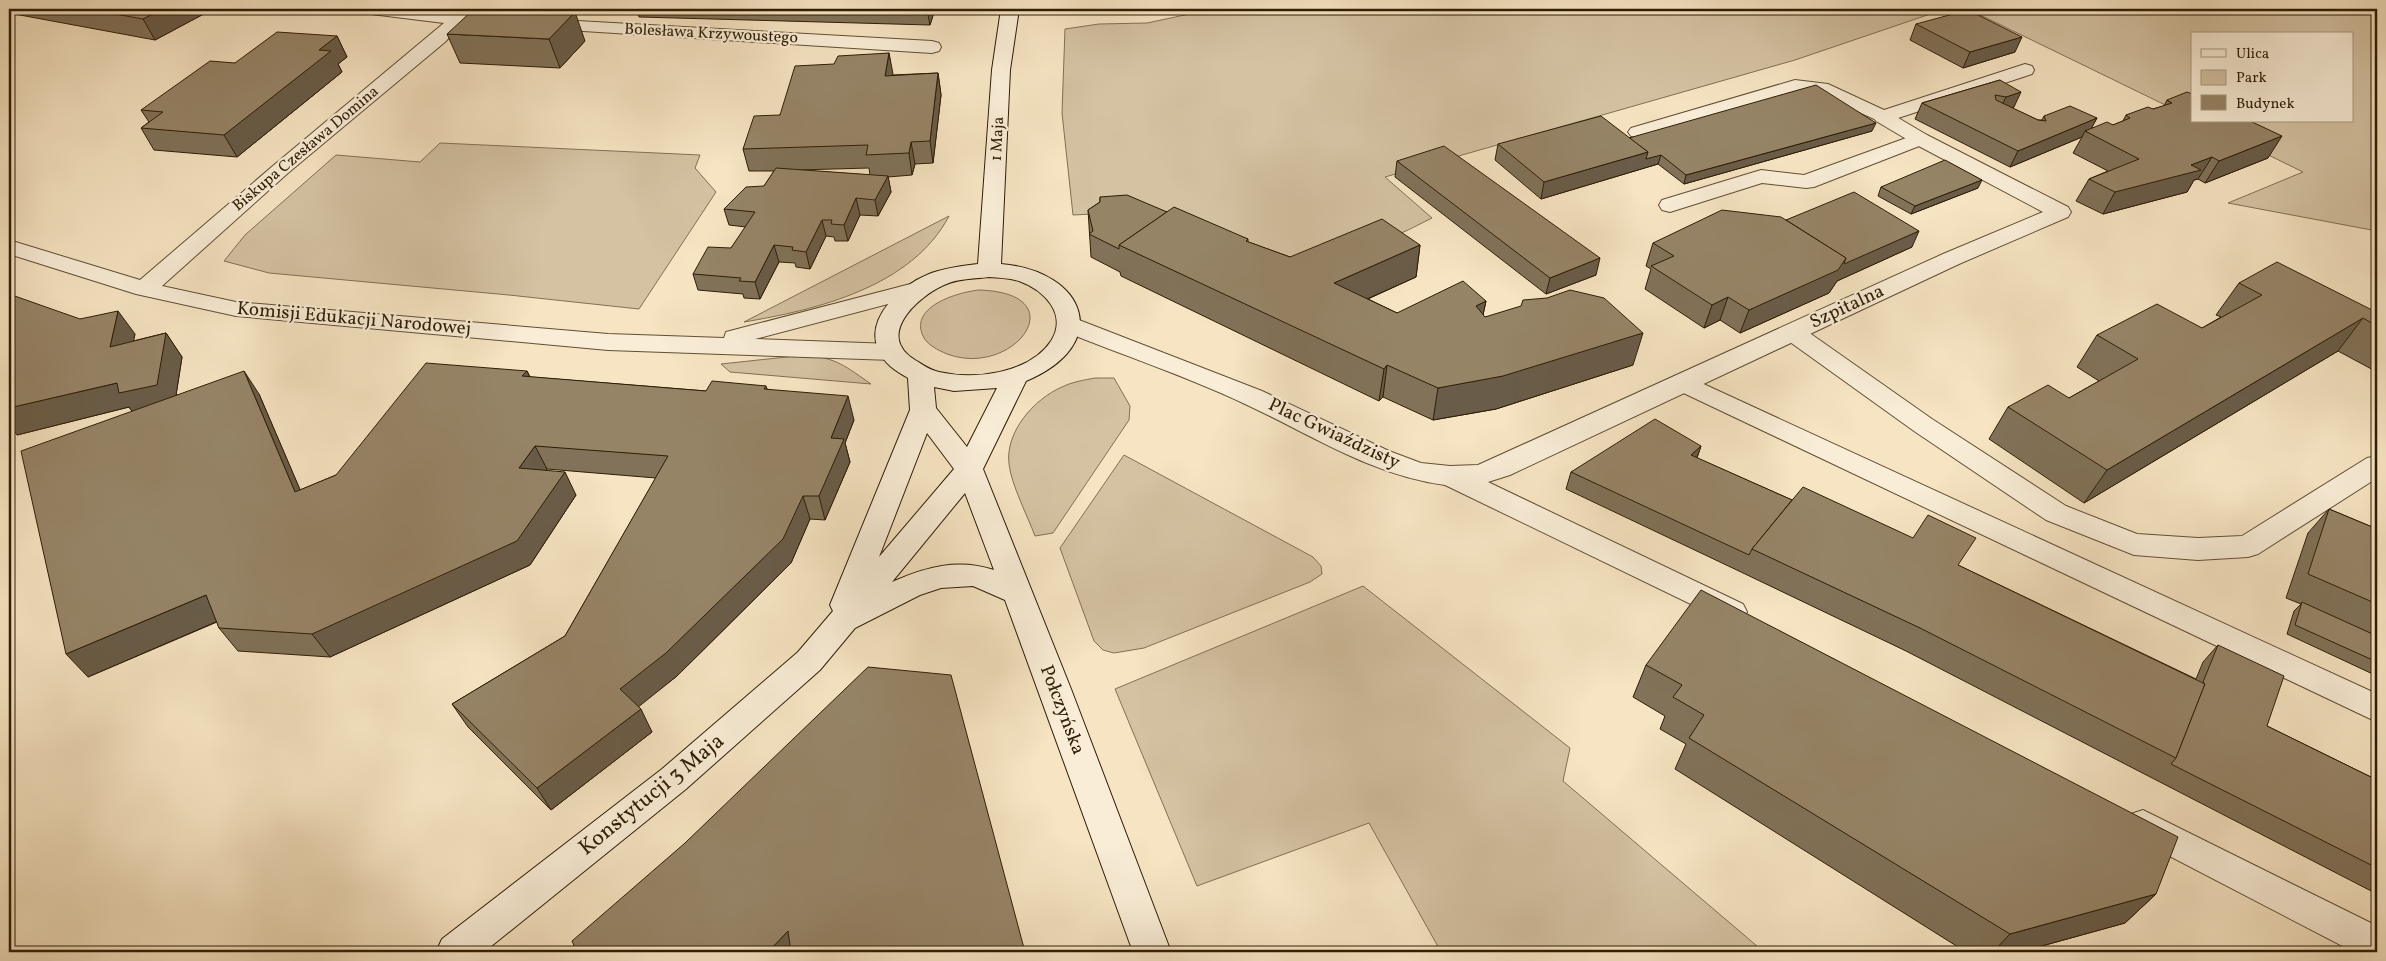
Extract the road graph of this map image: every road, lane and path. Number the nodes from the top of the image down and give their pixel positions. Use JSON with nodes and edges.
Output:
{"nodes":[{"id":1,"x":371,"y":9,"type":"edge"},
{"id":2,"x":1010,"y":9,"type":"edge"},
{"id":3,"x":463,"y":14,"type":"edge"},
{"id":4,"x":932,"y":47,"type":"dead end"},
{"id":5,"x":2024,"y":70,"type":"dead end"},
{"id":6,"x":1883,"y":117,"type":"junction"},
{"id":7,"x":1638,"y":132,"type":"dead end"},
{"id":8,"x":1920,"y":139,"type":"junction"},
{"id":9,"x":1670,"y":205,"type":"dead end"},
{"id":10,"x":9,"y":247,"type":"edge"},
{"id":11,"x":989,"y":270,"type":"junction"},
{"id":12,"x":144,"y":289,"type":"junction"},
{"id":13,"x":918,"y":289,"type":"junction"},
{"id":14,"x":1070,"y":325,"type":"junction"},
{"id":15,"x":1792,"y":332,"type":"junction"},
{"id":16,"x":708,"y":345,"type":"junction"},
{"id":17,"x":892,"y":352,"type":"junction"},
{"id":18,"x":920,"y":374,"type":"junction"},
{"id":19,"x":1016,"y":376,"type":"junction"},
{"id":20,"x":1684,"y":383,"type":"junction"},
{"id":21,"x":923,"y":410,"type":"junction"},
{"id":22,"x":2377,"y":465,"type":"edge"},
{"id":23,"x":969,"y":469,"type":"junction"},
{"id":24,"x":1450,"y":476,"type":"junction"},
{"id":25,"x":1016,"y":592,"type":"junction"},
{"id":26,"x":1754,"y":623,"type":"edge"},
{"id":27,"x":837,"y":625,"type":"junction"},
{"id":28,"x":2377,"y":709,"type":"edge"},
{"id":29,"x":2114,"y":809,"type":"edge"},
{"id":30,"x":2377,"y":945,"type":"edge"},
{"id":31,"x":455,"y":952,"type":"edge"},
{"id":32,"x":1152,"y":952,"type":"edge"}],
"edges":[{"from":1,"to":3,"type":"street","name":"Bolesława Krzywoustego"},
{"from":2,"to":11,"type":"street","name":"1 Maja"},
{"from":3,"to":4,"type":"street","name":"Bolesława Krzywoustego"},
{"from":3,"to":12,"type":"street","name":"Biskupa Czesława Domina"},
{"from":5,"to":6,"type":"street"},
{"from":6,"to":7,"type":"street","name":"Szpitalna"},
{"from":6,"to":8,"type":"street","name":"Szpitalna"},
{"from":8,"to":9,"type":"street"},
{"from":8,"to":15,"type":"street","name":"Szpitalna"},
{"from":10,"to":12,"type":"street","name":"Komisji Edukacji Narodowej"},
{"from":11,"to":13,"type":"street"},
{"from":11,"to":14,"type":"street"},
{"from":12,"to":16,"type":"street","name":"Komisji Edukacji Narodowej"},
{"from":13,"to":16,"type":"street","name":"Komisji Edukacji Narodowej"},
{"from":13,"to":17,"type":"street"},
{"from":14,"to":19,"type":"street"},
{"from":14,"to":24,"type":"street","name":"Plac Gwiaździsty"},
{"from":15,"to":20,"type":"street","name":"Szpitalna"},
{"from":15,"to":22,"type":"street"},
{"from":16,"to":17,"type":"street","name":"Komisji Edukacji Narodowej"},
{"from":17,"to":18,"type":"street"},
{"from":18,"to":19,"type":"street"},
{"from":18,"to":21,"type":"street"},
{"from":19,"to":23,"type":"street"},
{"from":20,"to":24,"type":"street","name":"Szpitalna"},
{"from":20,"to":28,"type":"street"},
{"from":21,"to":23,"type":"street","name":"Połczyńska"},
{"from":21,"to":27,"type":"street","name":"Konstytucji 3 Maja"},
{"from":23,"to":25,"type":"street","name":"Połczyńska"},
{"from":23,"to":27,"type":"street","name":"Konstytucji 3 Maja"},
{"from":24,"to":26,"type":"street","name":"Plac Gwiaździsty"},
{"from":25,"to":27,"type":"street","name":"Konstytucji 3 Maja"},
{"from":25,"to":32,"type":"street","name":"Połczyńska"},
{"from":27,"to":31,"type":"street","name":"Konstytucji 3 Maja"},
{"from":29,"to":30,"type":"street"}]}
